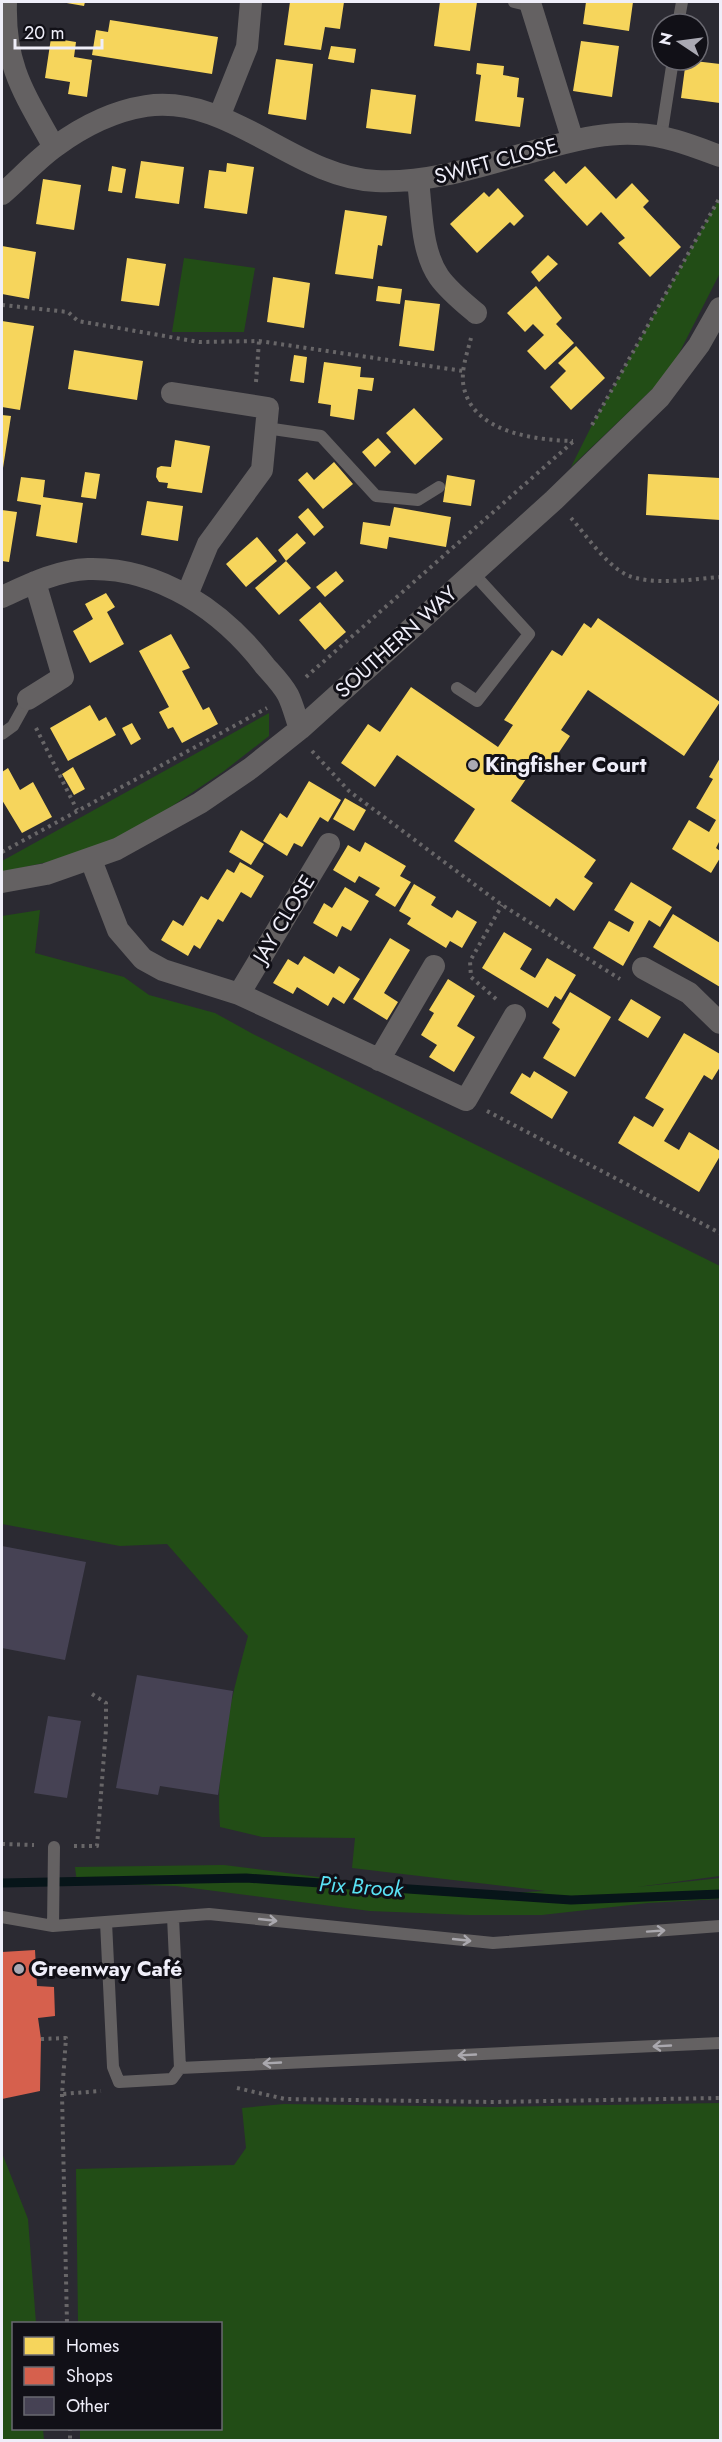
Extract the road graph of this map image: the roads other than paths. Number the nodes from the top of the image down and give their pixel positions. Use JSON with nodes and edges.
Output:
{"nodes":[{"id":1,"x":251,"y":2,"type":"edge"},
{"id":2,"x":526,"y":3,"type":"edge"},
{"id":3,"x":5,"y":12,"type":"edge"},
{"id":4,"x":671,"y":72,"type":"edge"},
{"id":5,"x":219,"y":117,"type":"junction"},
{"id":6,"x":661,"y":137,"type":"junction"},
{"id":7,"x":573,"y":141,"type":"junction"},
{"id":8,"x":54,"y":147,"type":"junction"},
{"id":9,"x":720,"y":156,"type":"edge"},
{"id":10,"x":418,"y":181,"type":"junction"},
{"id":11,"x":2,"y":194,"type":"edge"},
{"id":12,"x":476,"y":313,"type":"road end"},
{"id":13,"x":717,"y":322,"type":"edge"},
{"id":14,"x":172,"y":393,"type":"dead end"},
{"id":15,"x":267,"y":418,"type":"junction"},
{"id":16,"x":439,"y":486,"type":"dead end"},
{"id":17,"x":472,"y":573,"type":"junction"},
{"id":18,"x":35,"y":582,"type":"junction"},
{"id":19,"x":187,"y":595,"type":"junction"},
{"id":20,"x":2,"y":597,"type":"edge"},
{"id":21,"x":457,"y":688,"type":"dead end"},
{"id":22,"x":26,"y":702,"type":"joint"},
{"id":23,"x":300,"y":729,"type":"junction"},
{"id":24,"x":2,"y":734,"type":"edge"},
{"id":25,"x":329,"y":844,"type":"dead end"},
{"id":26,"x":91,"y":860,"type":"junction"},
{"id":27,"x":2,"y":882,"type":"edge"},
{"id":28,"x":434,"y":966,"type":"dead end"},
{"id":29,"x":643,"y":968,"type":"road end"},
{"id":30,"x":239,"y":994,"type":"junction"},
{"id":31,"x":515,"y":1015,"type":"road end"},
{"id":32,"x":720,"y":1023,"type":"edge"},
{"id":33,"x":379,"y":1060,"type":"junction"},
{"id":34,"x":54,"y":1847,"type":"dead end"},
{"id":35,"x":2,"y":1917,"type":"edge"},
{"id":36,"x":173,"y":1917,"type":"junction"},
{"id":37,"x":106,"y":1922,"type":"junction"},
{"id":38,"x":53,"y":1926,"type":"junction"},
{"id":39,"x":720,"y":1926,"type":"edge"},
{"id":40,"x":720,"y":2043,"type":"edge"},
{"id":41,"x":180,"y":2068,"type":"junction"}],
"edges":[{"from":1,"to":5,"type":"street"},
{"from":2,"to":7,"type":"street","name":"SWIFT CLOSE"},
{"from":3,"to":8,"type":"street"},
{"from":4,"to":6,"type":"lane"},
{"from":5,"to":8,"type":"street","name":"SWIFT CLOSE"},
{"from":5,"to":10,"type":"street","name":"SWIFT CLOSE"},
{"from":6,"to":7,"type":"street","name":"SWIFT CLOSE"},
{"from":6,"to":9,"type":"street","name":"SWIFT CLOSE"},
{"from":7,"to":10,"type":"street","name":"SWIFT CLOSE"},
{"from":8,"to":11,"type":"street","name":"SWIFT CLOSE"},
{"from":10,"to":12,"type":"street","name":"SWIFT CLOSE"},
{"from":13,"to":17,"type":"street","name":"SOUTHERN WAY"},
{"from":14,"to":15,"type":"street"},
{"from":15,"to":16,"type":"lane"},
{"from":15,"to":19,"type":"street"},
{"from":17,"to":21,"type":"lane"},
{"from":17,"to":23,"type":"street","name":"SOUTHERN WAY"},
{"from":18,"to":19,"type":"street"},
{"from":18,"to":20,"type":"street"},
{"from":18,"to":22,"type":"street"},
{"from":19,"to":23,"type":"street"},
{"from":22,"to":24,"type":"lane"},
{"from":23,"to":26,"type":"street","name":"SOUTHERN WAY"},
{"from":25,"to":30,"type":"street","name":"JAY CLOSE"},
{"from":26,"to":27,"type":"street","name":"SOUTHERN WAY"},
{"from":26,"to":30,"type":"street"},
{"from":28,"to":33,"type":"street"},
{"from":29,"to":32,"type":"street"},
{"from":30,"to":33,"type":"street"},
{"from":31,"to":33,"type":"street"},
{"from":34,"to":38,"type":"lane"},
{"from":35,"to":38,"type":"lane"},
{"from":36,"to":37,"type":"lane"},
{"from":36,"to":39,"type":"lane","one_way":true},
{"from":36,"to":41,"type":"lane"},
{"from":37,"to":38,"type":"lane"},
{"from":37,"to":41,"type":"lane"},
{"from":40,"to":41,"type":"lane","one_way":true}]}
